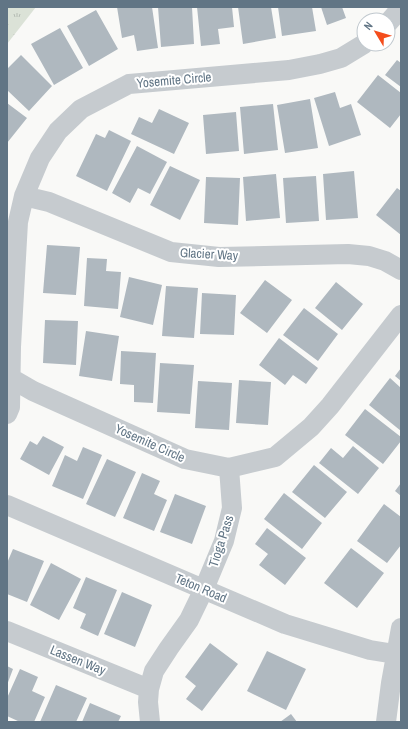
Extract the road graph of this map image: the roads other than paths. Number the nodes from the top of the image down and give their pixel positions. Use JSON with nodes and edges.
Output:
{"nodes":[{"id":1,"x":356,"y":49,"type":"edge"},
{"id":2,"x":24,"y":196,"type":"junction"},
{"id":3,"x":401,"y":270,"type":"edge"},
{"id":4,"x":401,"y":315,"type":"edge"},
{"id":5,"x":9,"y":377,"type":"edge"},
{"id":6,"x":7,"y":414,"type":"edge"},
{"id":7,"x":229,"y":468,"type":"junction"},
{"id":8,"x":7,"y":505,"type":"edge"},
{"id":9,"x":204,"y":589,"type":"junction"},
{"id":10,"x":401,"y":628,"type":"edge"},
{"id":11,"x":7,"y":632,"type":"edge"},
{"id":12,"x":399,"y":654,"type":"edge"},
{"id":13,"x":149,"y":689,"type":"junction"},
{"id":14,"x":150,"y":722,"type":"edge"},
{"id":15,"x":386,"y":722,"type":"edge"}],
"edges":[{"from":1,"to":2,"type":"street","name":"Yosemite Circle"},
{"from":2,"to":3,"type":"street","name":"Glacier Way"},
{"from":2,"to":5,"type":"street","name":"Yosemite Circle"},
{"from":4,"to":7,"type":"street","name":"Yosemite Circle"},
{"from":5,"to":6,"type":"street","name":"Yosemite Circle"},
{"from":5,"to":7,"type":"street","name":"Yosemite Circle"},
{"from":7,"to":9,"type":"street","name":"Tioga Pass"},
{"from":8,"to":9,"type":"street","name":"Teton Road"},
{"from":9,"to":12,"type":"street","name":"Teton Road"},
{"from":9,"to":13,"type":"street","name":"Tioga Pass"},
{"from":10,"to":12,"type":"street"},
{"from":11,"to":13,"type":"street","name":"Lassen Way"},
{"from":12,"to":15,"type":"street"},
{"from":13,"to":14,"type":"street","name":"Tioga Pass"}]}
